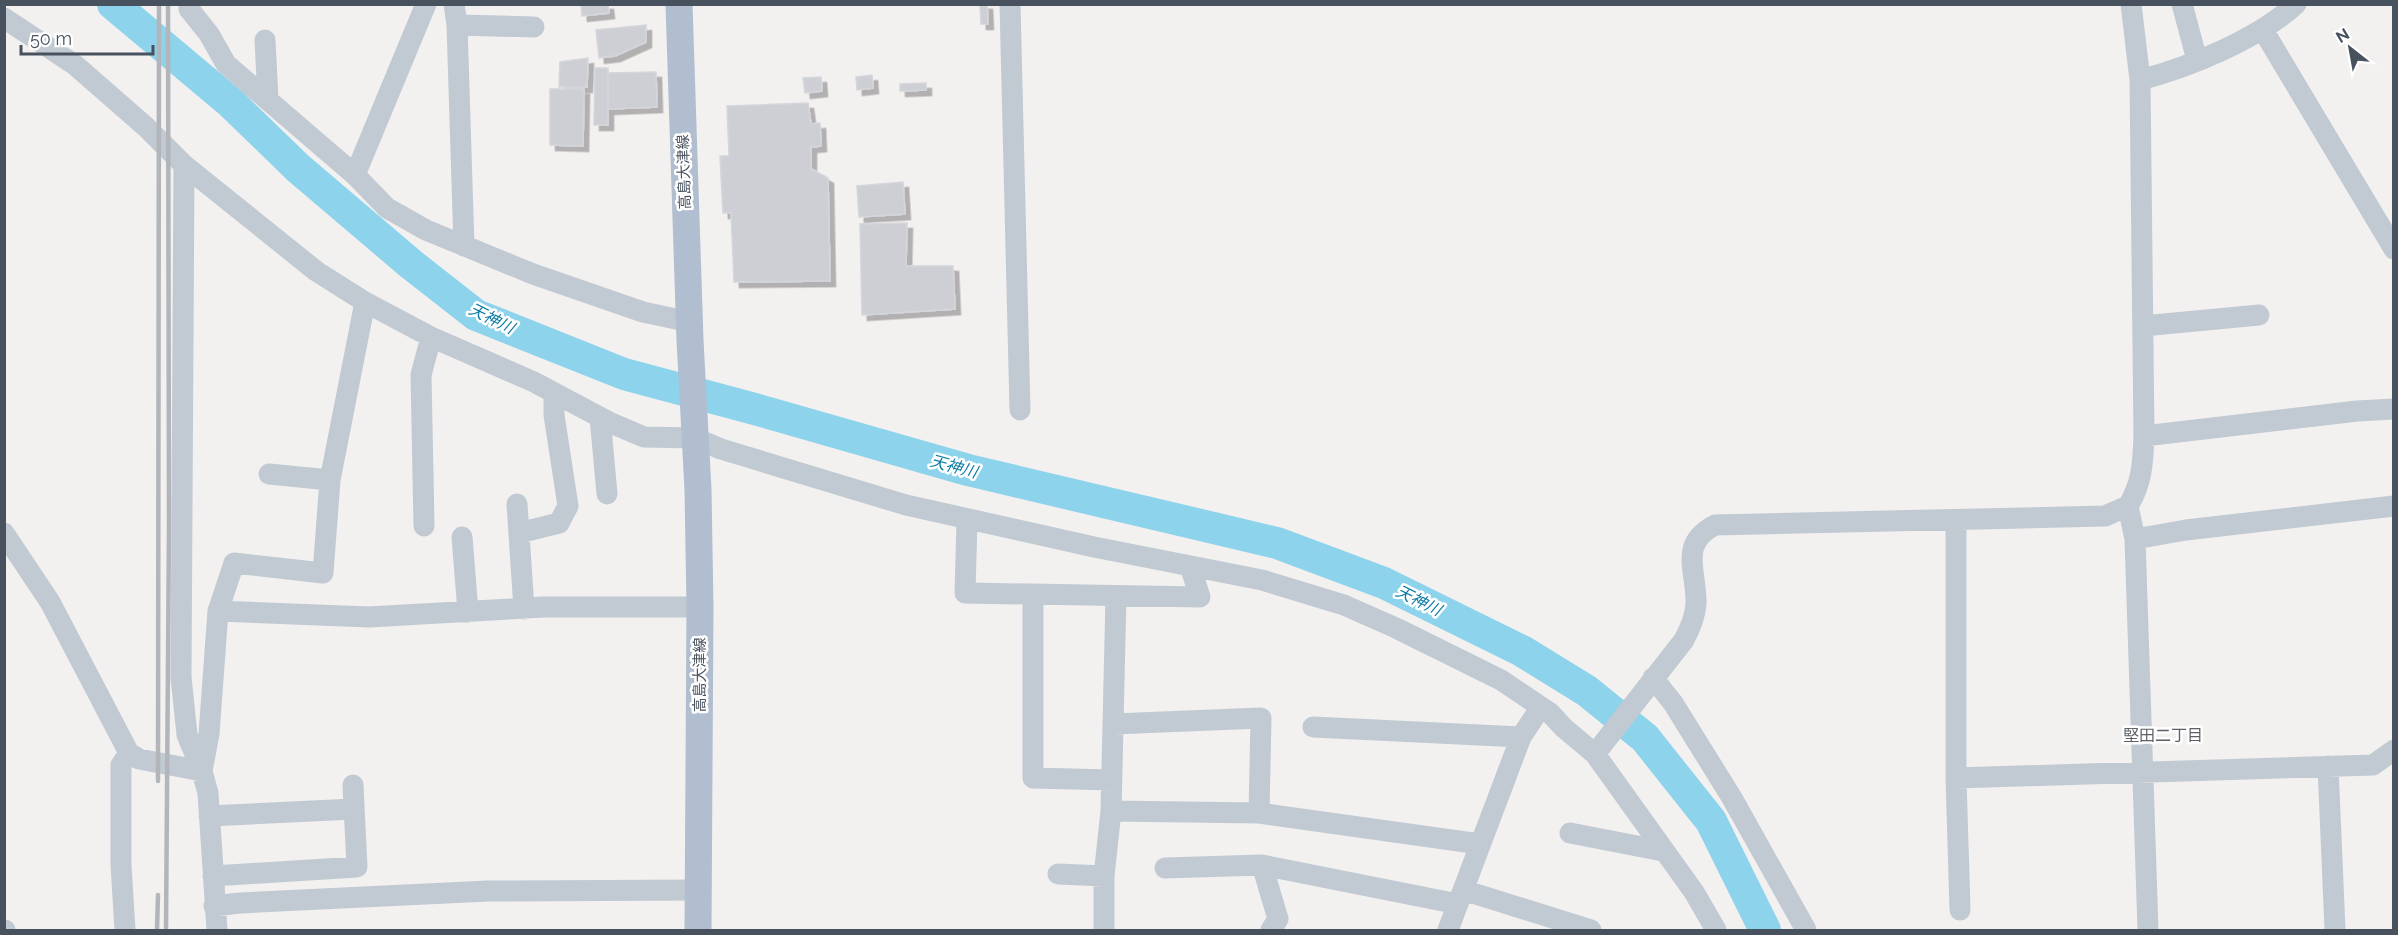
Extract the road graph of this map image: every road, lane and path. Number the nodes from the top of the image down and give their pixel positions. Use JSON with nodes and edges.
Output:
{"nodes":[{"id":1,"x":426,"y":4,"type":"edge"},
{"id":2,"x":678,"y":4,"type":"edge"},
{"id":3,"x":1010,"y":4,"type":"edge"},
{"id":4,"x":2131,"y":4,"type":"edge"},
{"id":5,"x":2182,"y":4,"type":"edge"},
{"id":6,"x":2296,"y":4,"type":"edge"},
{"id":7,"x":187,"y":6,"type":"edge"},
{"id":8,"x":455,"y":15,"type":"edge"},
{"id":9,"x":4,"y":18,"type":"edge"},
{"id":10,"x":534,"y":27,"type":"dead end"},
{"id":11,"x":2263,"y":30,"type":"junction"},
{"id":12,"x":265,"y":40,"type":"dead end"},
{"id":13,"x":2197,"y":60,"type":"junction"},
{"id":14,"x":2140,"y":80,"type":"junction"},
{"id":15,"x":268,"y":100,"type":"junction"},
{"id":16,"x":184,"y":165,"type":"junction"},
{"id":17,"x":355,"y":175,"type":"junction"},
{"id":18,"x":464,"y":246,"type":"junction"},
{"id":19,"x":2394,"y":249,"type":"edge"},
{"id":20,"x":365,"y":302,"type":"junction"},
{"id":21,"x":2259,"y":315,"type":"dead end"},
{"id":22,"x":2143,"y":326,"type":"junction"},
{"id":23,"x":690,"y":331,"type":"junction"},
{"id":24,"x":431,"y":337,"type":"junction"},
{"id":25,"x":554,"y":393,"type":"junction"},
{"id":26,"x":2394,"y":409,"type":"edge"},
{"id":27,"x":1020,"y":410,"type":"dead end"},
{"id":28,"x":600,"y":417,"type":"junction"},
{"id":29,"x":695,"y":429,"type":"junction"},
{"id":30,"x":2144,"y":436,"type":"junction"},
{"id":31,"x":269,"y":474,"type":"dead end"},
{"id":32,"x":330,"y":480,"type":"junction"},
{"id":33,"x":607,"y":494,"type":"dead end"},
{"id":34,"x":517,"y":504,"type":"dead end"},
{"id":35,"x":2128,"y":506,"type":"junction"},
{"id":36,"x":2394,"y":506,"type":"edge"},
{"id":37,"x":967,"y":520,"type":"junction"},
{"id":38,"x":1956,"y":520,"type":"junction"},
{"id":39,"x":424,"y":526,"type":"dead end"},
{"id":40,"x":4,"y":533,"type":"edge"},
{"id":41,"x":519,"y":533,"type":"junction"},
{"id":42,"x":462,"y":537,"type":"dead end"},
{"id":43,"x":2135,"y":539,"type":"junction"},
{"id":44,"x":1190,"y":566,"type":"junction"},
{"id":45,"x":1033,"y":595,"type":"junction"},
{"id":46,"x":1116,"y":596,"type":"junction"},
{"id":47,"x":700,"y":607,"type":"junction"},
{"id":48,"x":524,"y":609,"type":"junction"},
{"id":49,"x":218,"y":611,"type":"junction"},
{"id":50,"x":468,"y":612,"type":"junction"},
{"id":51,"x":1648,"y":685,"type":"junction"},
{"id":52,"x":1541,"y":707,"type":"junction"},
{"id":53,"x":1113,"y":724,"type":"junction"},
{"id":54,"x":1313,"y":727,"type":"dead end"},
{"id":55,"x":1521,"y":737,"type":"junction"},
{"id":56,"x":1598,"y":750,"type":"junction"},
{"id":57,"x":2394,"y":750,"type":"edge"},
{"id":58,"x":129,"y":753,"type":"junction"},
{"id":59,"x":2328,"y":766,"type":"junction"},
{"id":60,"x":2144,"y":770,"type":"junction"},
{"id":61,"x":202,"y":771,"type":"junction"},
{"id":62,"x":1956,"y":778,"type":"junction"},
{"id":63,"x":1112,"y":780,"type":"junction"},
{"id":64,"x":353,"y":784,"type":"dead end"},
{"id":65,"x":354,"y":809,"type":"junction"},
{"id":66,"x":1111,"y":811,"type":"junction"},
{"id":67,"x":1259,"y":813,"type":"junction"},
{"id":68,"x":209,"y":816,"type":"junction"},
{"id":69,"x":1570,"y":834,"type":"dead end"},
{"id":70,"x":1479,"y":844,"type":"junction"},
{"id":71,"x":1663,"y":851,"type":"junction"},
{"id":72,"x":1262,"y":865,"type":"junction"},
{"id":73,"x":1165,"y":868,"type":"dead end"},
{"id":74,"x":1058,"y":874,"type":"dead end"},
{"id":75,"x":213,"y":876,"type":"junction"},
{"id":76,"x":1104,"y":876,"type":"junction"},
{"id":77,"x":699,"y":890,"type":"junction"},
{"id":78,"x":1460,"y":897,"type":"junction"},
{"id":79,"x":214,"y":906,"type":"junction"},
{"id":80,"x":1960,"y":910,"type":"dead end"},
{"id":81,"x":125,"y":930,"type":"edge"},
{"id":82,"x":217,"y":930,"type":"edge"},
{"id":83,"x":699,"y":930,"type":"edge"},
{"id":84,"x":1104,"y":930,"type":"edge"},
{"id":85,"x":1271,"y":930,"type":"edge"},
{"id":86,"x":1448,"y":930,"type":"edge"},
{"id":87,"x":1591,"y":930,"type":"edge"},
{"id":88,"x":1716,"y":930,"type":"edge"},
{"id":89,"x":1806,"y":930,"type":"edge"},
{"id":90,"x":2148,"y":930,"type":"edge"},
{"id":91,"x":2335,"y":930,"type":"edge"}],
"edges":[{"from":1,"to":17,"type":"street"},
{"from":2,"to":23,"type":"main road","name":"高島大津線"},
{"from":3,"to":27,"type":"street"},
{"from":4,"to":14,"type":"street"},
{"from":5,"to":13,"type":"street"},
{"from":6,"to":11,"type":"street"},
{"from":7,"to":15,"type":"street"},
{"from":8,"to":10,"type":"street"},
{"from":8,"to":18,"type":"street"},
{"from":9,"to":16,"type":"street"},
{"from":11,"to":13,"type":"street"},
{"from":11,"to":19,"type":"street"},
{"from":12,"to":15,"type":"street"},
{"from":13,"to":14,"type":"street"},
{"from":14,"to":22,"type":"street"},
{"from":15,"to":17,"type":"street"},
{"from":16,"to":20,"type":"street"},
{"from":16,"to":61,"type":"street"},
{"from":17,"to":18,"type":"street"},
{"from":18,"to":23,"type":"street"},
{"from":20,"to":24,"type":"street"},
{"from":20,"to":32,"type":"street"},
{"from":21,"to":22,"type":"street"},
{"from":22,"to":30,"type":"street"},
{"from":23,"to":29,"type":"main road"},
{"from":24,"to":25,"type":"street"},
{"from":24,"to":39,"type":"street"},
{"from":25,"to":28,"type":"street"},
{"from":25,"to":41,"type":"street"},
{"from":26,"to":30,"type":"street"},
{"from":28,"to":29,"type":"street"},
{"from":28,"to":33,"type":"street"},
{"from":29,"to":37,"type":"street"},
{"from":29,"to":47,"type":"main road","name":"高島大津線"},
{"from":30,"to":35,"type":"street"},
{"from":31,"to":32,"type":"street"},
{"from":32,"to":49,"type":"street"},
{"from":34,"to":41,"type":"street"},
{"from":35,"to":38,"type":"street"},
{"from":35,"to":43,"type":"street"},
{"from":36,"to":43,"type":"street"},
{"from":37,"to":44,"type":"street"},
{"from":37,"to":45,"type":"street"},
{"from":38,"to":51,"type":"street"},
{"from":38,"to":62,"type":"street"},
{"from":40,"to":58,"type":"street"},
{"from":41,"to":48,"type":"street"},
{"from":42,"to":50,"type":"street"},
{"from":43,"to":60,"type":"street"},
{"from":44,"to":46,"type":"street"},
{"from":44,"to":52,"type":"street"},
{"from":45,"to":46,"type":"street"},
{"from":45,"to":63,"type":"street"},
{"from":46,"to":53,"type":"street"},
{"from":47,"to":48,"type":"street"},
{"from":47,"to":77,"type":"main road","name":"高島大津線"},
{"from":48,"to":50,"type":"street"},
{"from":49,"to":50,"type":"street"},
{"from":49,"to":61,"type":"street"},
{"from":51,"to":56,"type":"street"},
{"from":51,"to":89,"type":"street"},
{"from":52,"to":55,"type":"street"},
{"from":52,"to":56,"type":"street"},
{"from":53,"to":63,"type":"street"},
{"from":53,"to":67,"type":"street"},
{"from":54,"to":55,"type":"street"},
{"from":55,"to":70,"type":"street"},
{"from":56,"to":71,"type":"street"},
{"from":57,"to":59,"type":"street"},
{"from":58,"to":61,"type":"street"},
{"from":58,"to":81,"type":"street"},
{"from":59,"to":60,"type":"street"},
{"from":59,"to":91,"type":"street"},
{"from":60,"to":62,"type":"street"},
{"from":60,"to":90,"type":"street"},
{"from":61,"to":68,"type":"street"},
{"from":62,"to":80,"type":"street"},
{"from":63,"to":66,"type":"street"},
{"from":64,"to":65,"type":"street"},
{"from":65,"to":68,"type":"street"},
{"from":65,"to":75,"type":"street"},
{"from":66,"to":67,"type":"street"},
{"from":66,"to":76,"type":"street"},
{"from":67,"to":70,"type":"street"},
{"from":68,"to":75,"type":"street"},
{"from":69,"to":71,"type":"street"},
{"from":70,"to":78,"type":"street"},
{"from":71,"to":88,"type":"street"},
{"from":72,"to":73,"type":"street"},
{"from":72,"to":78,"type":"street"},
{"from":72,"to":85,"type":"street"},
{"from":74,"to":76,"type":"street"},
{"from":75,"to":79,"type":"street"},
{"from":76,"to":84,"type":"street"},
{"from":77,"to":79,"type":"street"},
{"from":77,"to":83,"type":"main road","name":"高島大津線"},
{"from":78,"to":86,"type":"street"},
{"from":78,"to":87,"type":"street"},
{"from":79,"to":82,"type":"street"}]}
